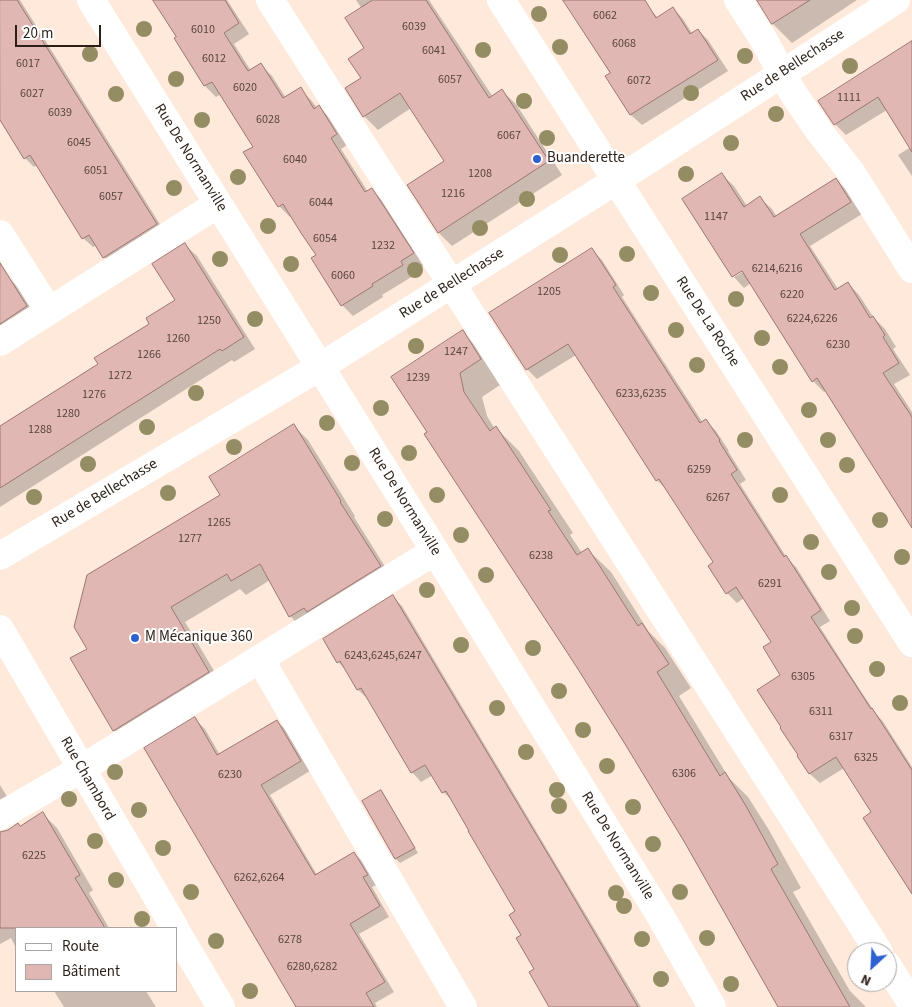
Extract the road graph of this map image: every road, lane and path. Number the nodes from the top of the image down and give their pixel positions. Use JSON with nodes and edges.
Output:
{"nodes":[{"id":1,"x":91,"y":0,"type":"edge"},
{"id":2,"x":270,"y":0,"type":"edge"},
{"id":3,"x":501,"y":0,"type":"edge"},
{"id":4,"x":738,"y":0,"type":"edge"},
{"id":5,"x":896,"y":0,"type":"edge"},
{"id":6,"x":782,"y":73,"type":"junction"},
{"id":7,"x":616,"y":180,"type":"junction"},
{"id":8,"x":218,"y":204,"type":"junction"},
{"id":9,"x":0,"y":234,"type":"edge"},
{"id":10,"x":912,"y":269,"type":"edge"},
{"id":11,"x":452,"y":284,"type":"junction"},
{"id":12,"x":49,"y":311,"type":"junction"},
{"id":13,"x":0,"y":342,"type":"edge"},
{"id":14,"x":320,"y":366,"type":"junction"},
{"id":15,"x":435,"y":550,"type":"junction"},
{"id":16,"x":0,"y":556,"type":"edge"},
{"id":17,"x":0,"y":629,"type":"edge"},
{"id":18,"x":912,"y":643,"type":"edge"},
{"id":19,"x":260,"y":659,"type":"junction"},
{"id":20,"x":81,"y":769,"type":"junction"},
{"id":21,"x":0,"y":816,"type":"edge"},
{"id":22,"x":173,"y":927,"type":"edge"},
{"id":23,"x":178,"y":935,"type":"edge"},
{"id":24,"x":873,"y":942,"type":"edge"},
{"id":25,"x":897,"y":981,"type":"edge"},
{"id":26,"x":912,"y":1004,"type":"edge"},
{"id":27,"x":221,"y":1007,"type":"edge"},
{"id":28,"x":463,"y":1007,"type":"edge"},
{"id":29,"x":712,"y":1007,"type":"edge"}],
"edges":[{"from":1,"to":8,"type":"street","name":"Rue De Normanville"},
{"from":2,"to":11,"type":"street"},
{"from":3,"to":7,"type":"street","name":"Rue De La Roche"},
{"from":4,"to":6,"type":"street"},
{"from":5,"to":6,"type":"street","name":"Rue de Bellechasse"},
{"from":6,"to":7,"type":"street","name":"Rue de Bellechasse"},
{"from":6,"to":10,"type":"street"},
{"from":7,"to":11,"type":"street","name":"Rue de Bellechasse"},
{"from":7,"to":18,"type":"street","name":"Rue De La Roche"},
{"from":8,"to":12,"type":"street"},
{"from":8,"to":14,"type":"street","name":"Rue De Normanville"},
{"from":9,"to":12,"type":"street"},
{"from":11,"to":14,"type":"street","name":"Rue de Bellechasse"},
{"from":11,"to":24,"type":"street"},
{"from":12,"to":13,"type":"street"},
{"from":14,"to":15,"type":"street","name":"Rue De Normanville"},
{"from":14,"to":16,"type":"street","name":"Rue de Bellechasse"},
{"from":15,"to":19,"type":"street"},
{"from":15,"to":29,"type":"street","name":"Rue De Normanville"},
{"from":17,"to":20,"type":"street","name":"Rue Chambord"},
{"from":19,"to":20,"type":"street"},
{"from":19,"to":28,"type":"street"},
{"from":20,"to":21,"type":"street"},
{"from":20,"to":22,"type":"street","name":"Rue Chambord"},
{"from":23,"to":27,"type":"street","name":"Rue Chambord"},
{"from":25,"to":26,"type":"street"}]}
